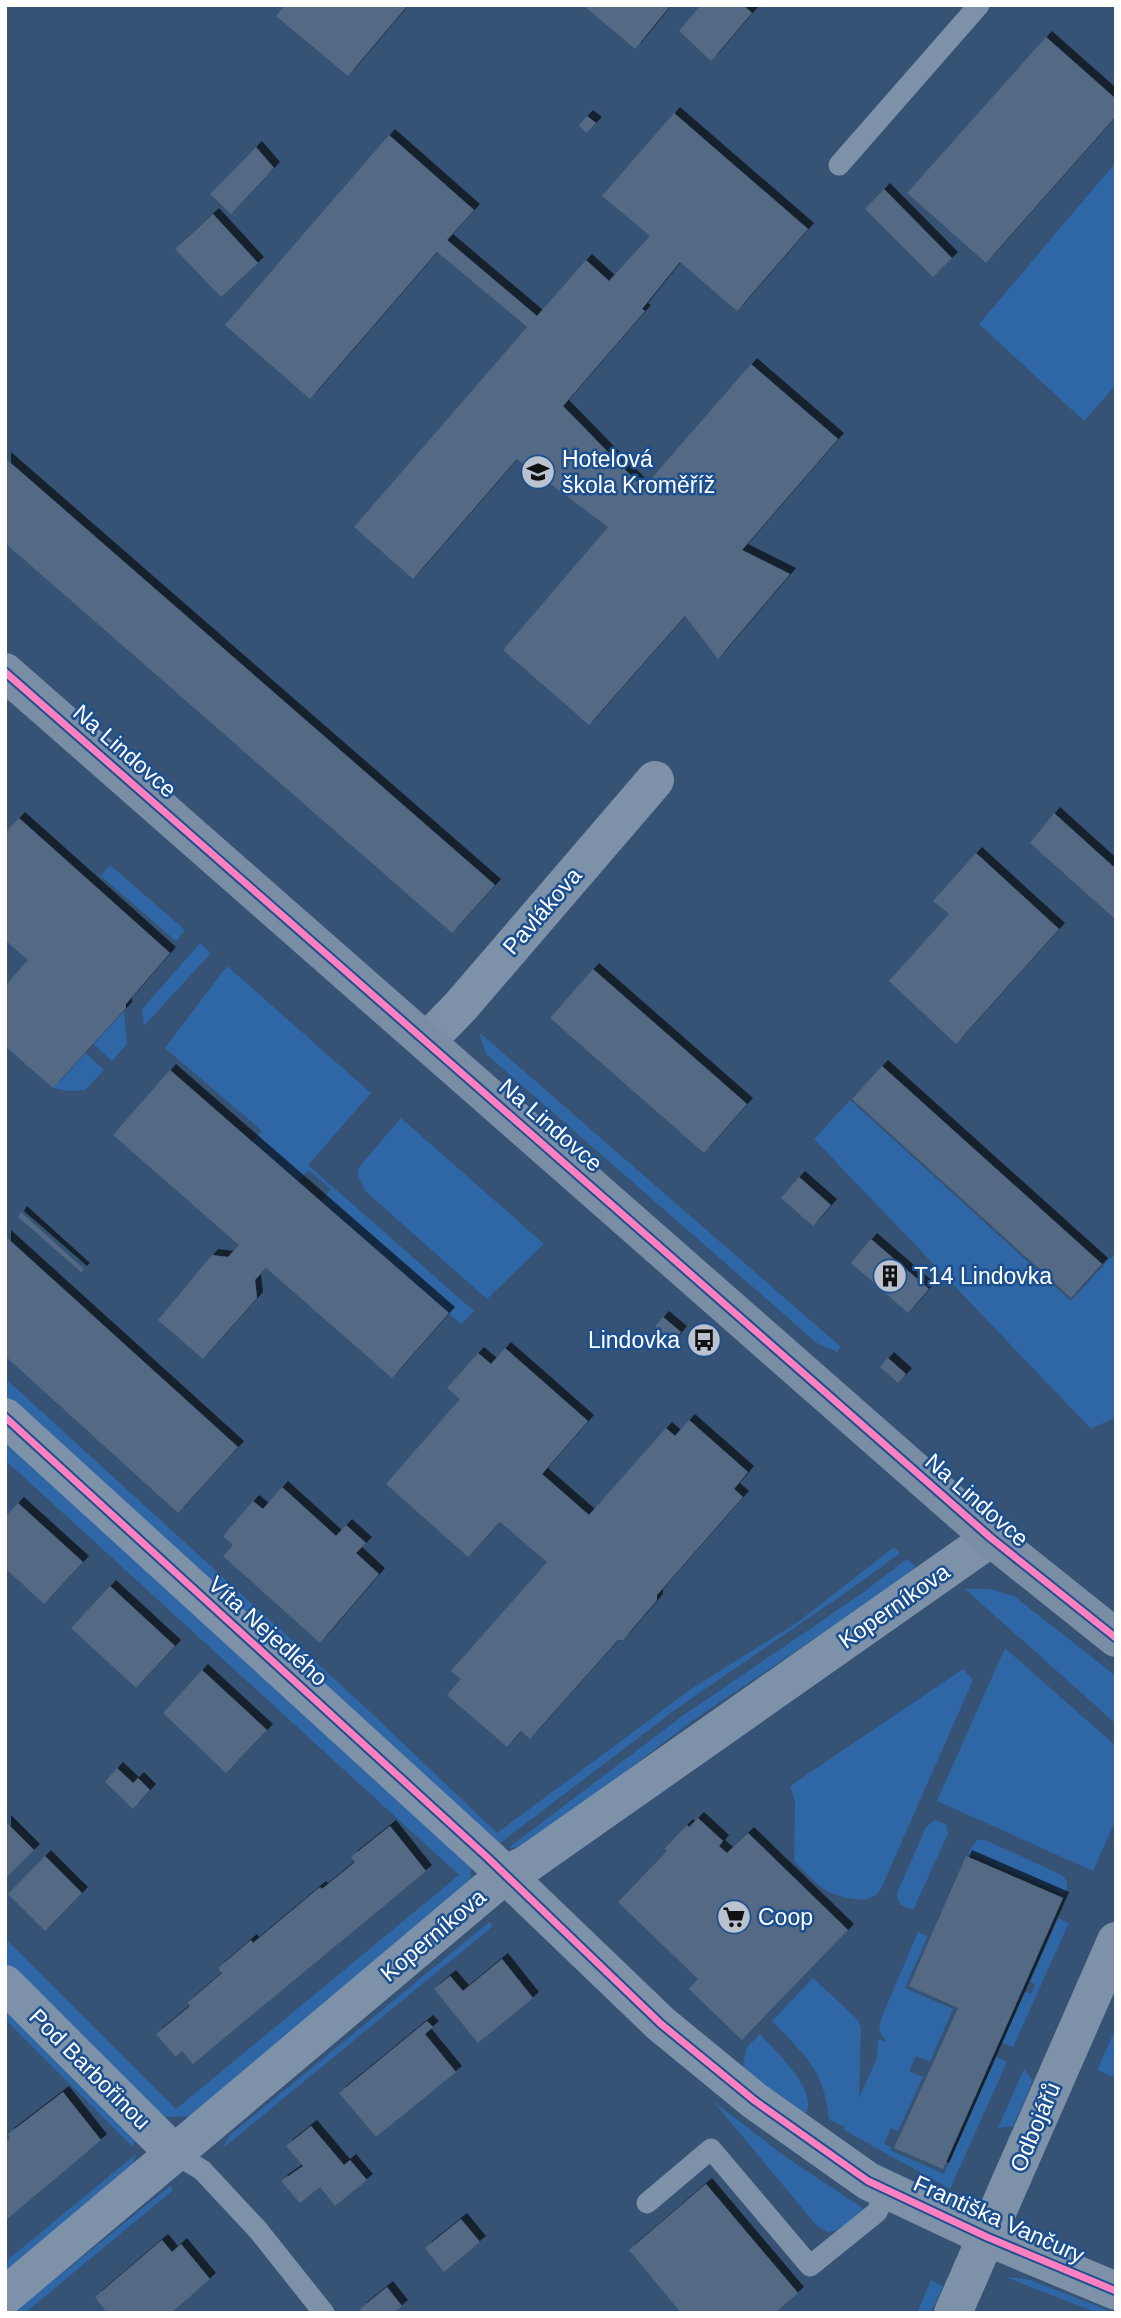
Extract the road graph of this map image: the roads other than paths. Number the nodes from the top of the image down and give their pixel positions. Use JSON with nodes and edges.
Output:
{"nodes":[{"id":1,"x":979,"y":5,"type":"edge"},
{"id":2,"x":839,"y":164,"type":"dead end"},
{"id":3,"x":5,"y":672,"type":"edge"},
{"id":4,"x":655,"y":780,"type":"dead end"},
{"id":5,"x":427,"y":1041,"type":"junction"},
{"id":6,"x":5,"y":1417,"type":"edge"},
{"id":7,"x":991,"y":1538,"type":"junction"},
{"id":8,"x":1116,"y":1638,"type":"edge"},
{"id":9,"x":506,"y":1874,"type":"junction"},
{"id":10,"x":1116,"y":1941,"type":"edge"},
{"id":11,"x":5,"y":1984,"type":"edge"},
{"id":12,"x":175,"y":2154,"type":"junction"},
{"id":13,"x":877,"y":2186,"type":"junction"},
{"id":14,"x":647,"y":2203,"type":"dead end"},
{"id":15,"x":987,"y":2237,"type":"junction"},
{"id":16,"x":1116,"y":2291,"type":"edge"},
{"id":17,"x":5,"y":2296,"type":"edge"},
{"id":18,"x":324,"y":2313,"type":"edge"},
{"id":19,"x":953,"y":2313,"type":"edge"}],
"edges":[{"from":1,"to":2,"type":"lane"},
{"from":3,"to":5,"type":"main road","name":"Na Lindovce"},
{"from":4,"to":5,"type":"street","name":"Pavlákova"},
{"from":5,"to":7,"type":"main road","name":"Na Lindovce"},
{"from":6,"to":9,"type":"street","name":"Víta Nejedlého"},
{"from":7,"to":8,"type":"main road","name":"Na Lindovce"},
{"from":7,"to":9,"type":"street","name":"Koperníkova"},
{"from":9,"to":12,"type":"street","name":"Koperníkova"},
{"from":9,"to":13,"type":"street","name":"Víta Nejedlého"},
{"from":10,"to":15,"type":"street","name":"Odbojářů"},
{"from":11,"to":12,"type":"street","name":"Pod Barbořinou"},
{"from":12,"to":17,"type":"street","name":"Koperníkova"},
{"from":12,"to":18,"type":"lane"},
{"from":13,"to":14,"type":"lane"},
{"from":13,"to":15,"type":"street","name":"Františka Vančury"},
{"from":15,"to":16,"type":"street","name":"Františka Vančury"},
{"from":15,"to":19,"type":"street","name":"Odbojářů"}]}
